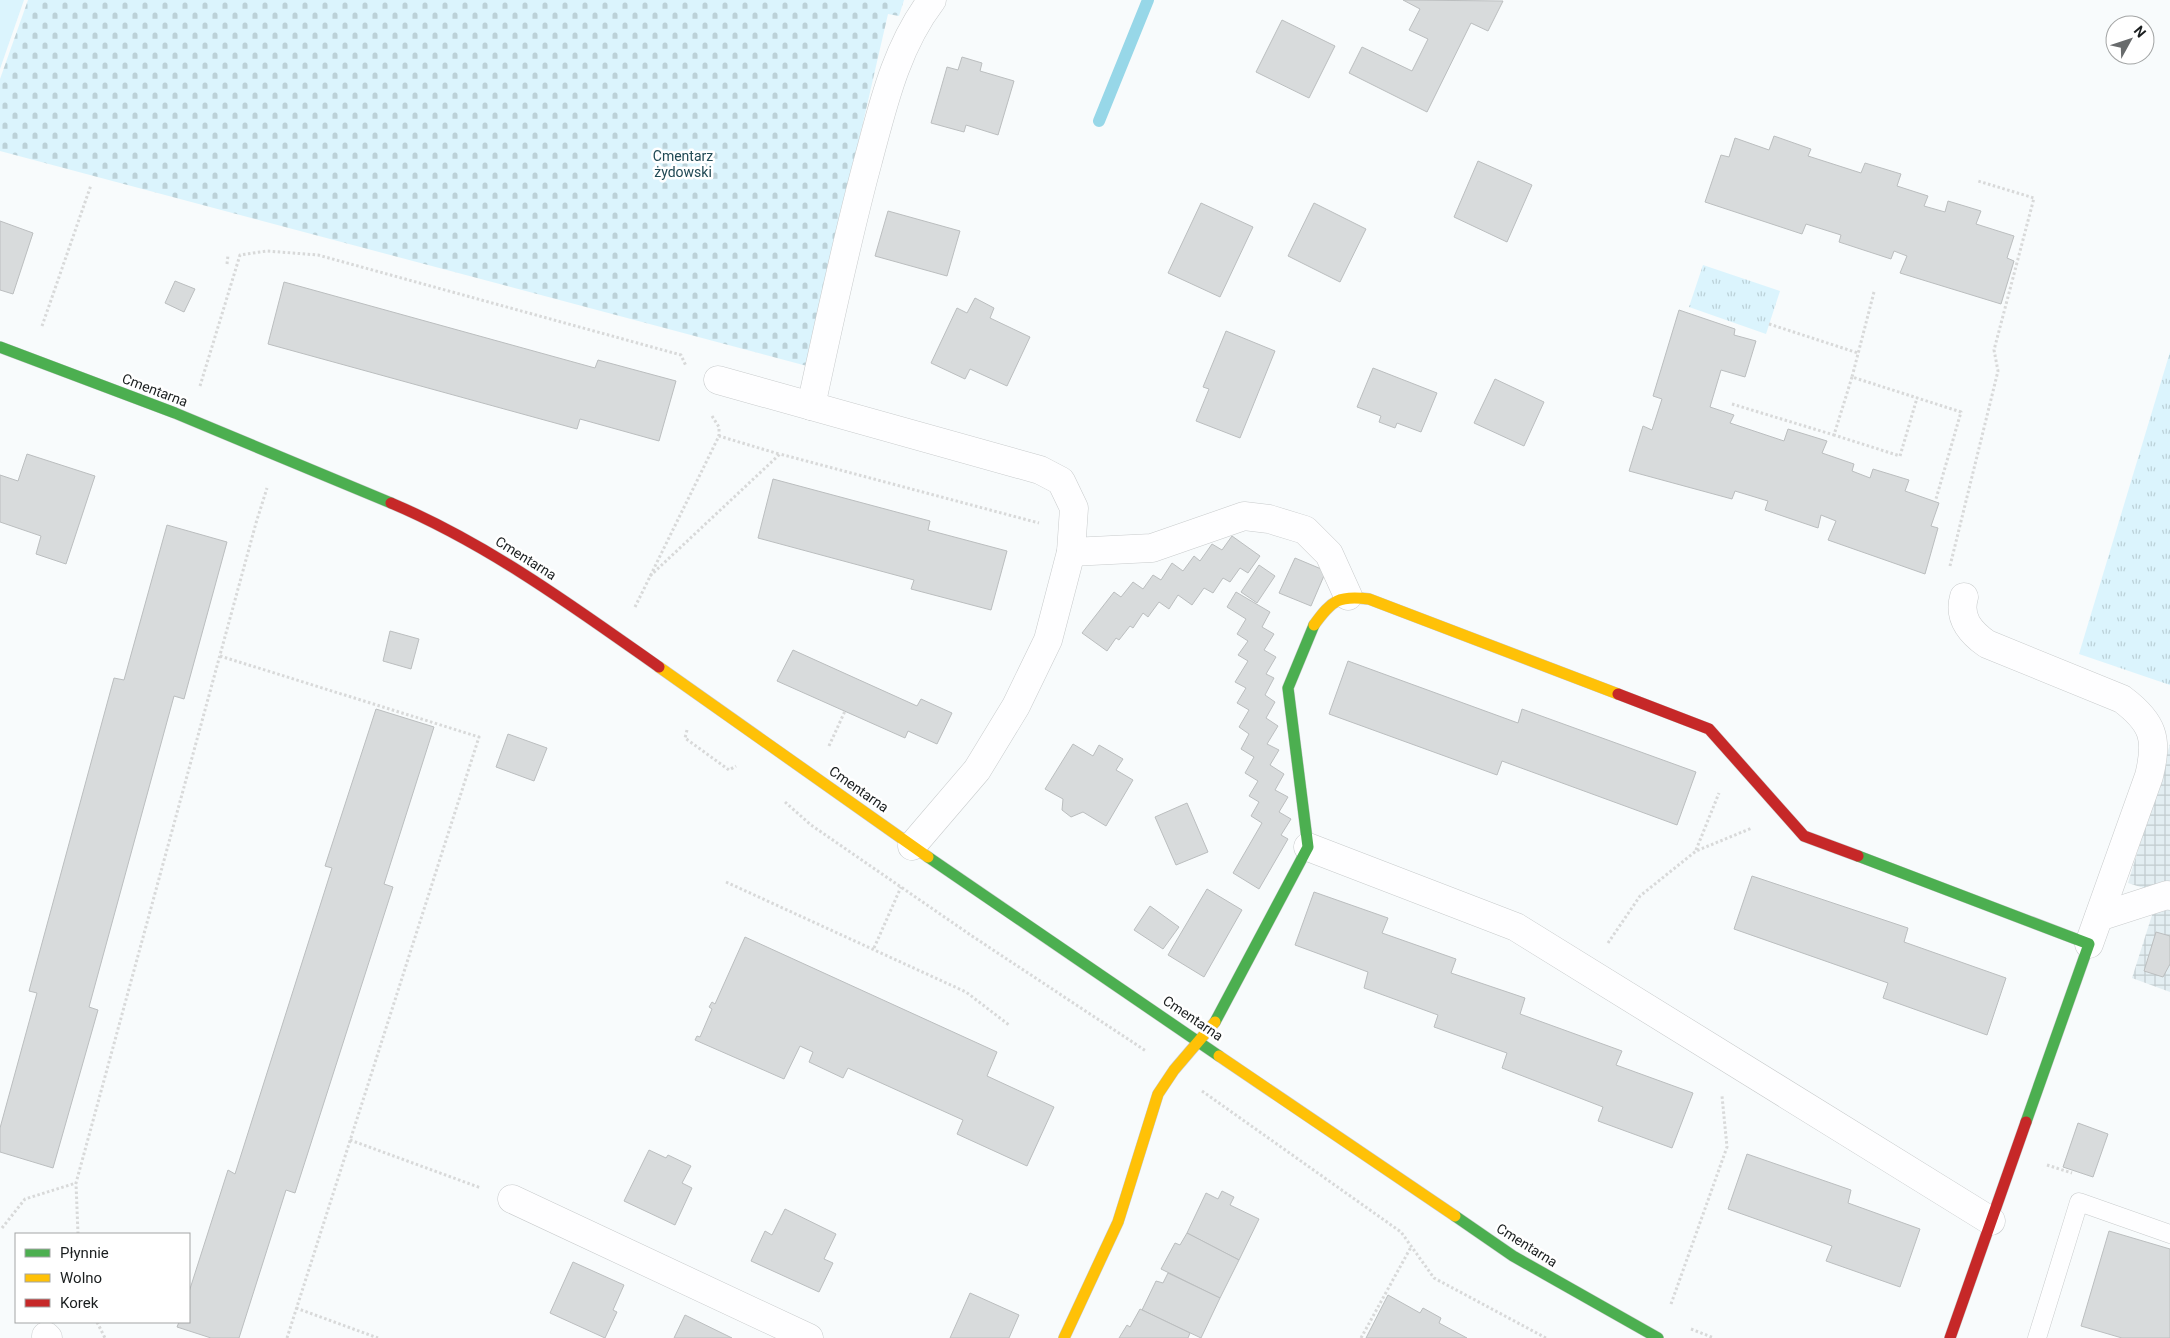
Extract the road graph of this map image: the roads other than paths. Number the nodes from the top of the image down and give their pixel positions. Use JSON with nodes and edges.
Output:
{"nodes":[{"id":1,"x":932,"y":0,"type":"edge"},
{"id":2,"x":0,"y":347,"type":"edge"},
{"id":3,"x":718,"y":380,"type":"dead end"},
{"id":4,"x":811,"y":406,"type":"junction"},
{"id":5,"x":1071,"y":552,"type":"junction"},
{"id":6,"x":1348,"y":596,"type":"junction"},
{"id":7,"x":1964,"y":597,"type":"dead end"},
{"id":8,"x":2160,"y":779,"type":"edge"},
{"id":9,"x":912,"y":846,"type":"junction"},
{"id":10,"x":1308,"y":848,"type":"junction"},
{"id":11,"x":2170,"y":896,"type":"edge"},
{"id":12,"x":2099,"y":917,"type":"junction"},
{"id":13,"x":2089,"y":944,"type":"junction"},
{"id":14,"x":1199,"y":1040,"type":"junction"},
{"id":15,"x":512,"y":1200,"type":"road end"},
{"id":16,"x":1991,"y":1221,"type":"junction"},
{"id":17,"x":2170,"y":1234,"type":"edge"},
{"id":18,"x":809,"y":1338,"type":"edge"},
{"id":19,"x":1064,"y":1338,"type":"edge"},
{"id":20,"x":1658,"y":1338,"type":"edge"},
{"id":21,"x":1950,"y":1338,"type":"edge"},
{"id":22,"x":2037,"y":1338,"type":"edge"}],
"edges":[{"from":1,"to":4,"type":"street"},
{"from":2,"to":9,"type":"street","name":"Cmentarna"},
{"from":3,"to":4,"type":"street"},
{"from":4,"to":5,"type":"street"},
{"from":5,"to":6,"type":"street"},
{"from":5,"to":9,"type":"street"},
{"from":6,"to":10,"type":"street"},
{"from":6,"to":13,"type":"street"},
{"from":7,"to":8,"type":"street"},
{"from":8,"to":12,"type":"street"},
{"from":9,"to":14,"type":"street","name":"Cmentarna"},
{"from":10,"to":14,"type":"street"},
{"from":10,"to":16,"type":"street"},
{"from":11,"to":12,"type":"street"},
{"from":12,"to":13,"type":"street"},
{"from":13,"to":16,"type":"street"},
{"from":14,"to":19,"type":"street"},
{"from":14,"to":20,"type":"street","name":"Cmentarna"},
{"from":15,"to":18,"type":"street"},
{"from":16,"to":21,"type":"street"},
{"from":17,"to":22,"type":"lane"}]}
